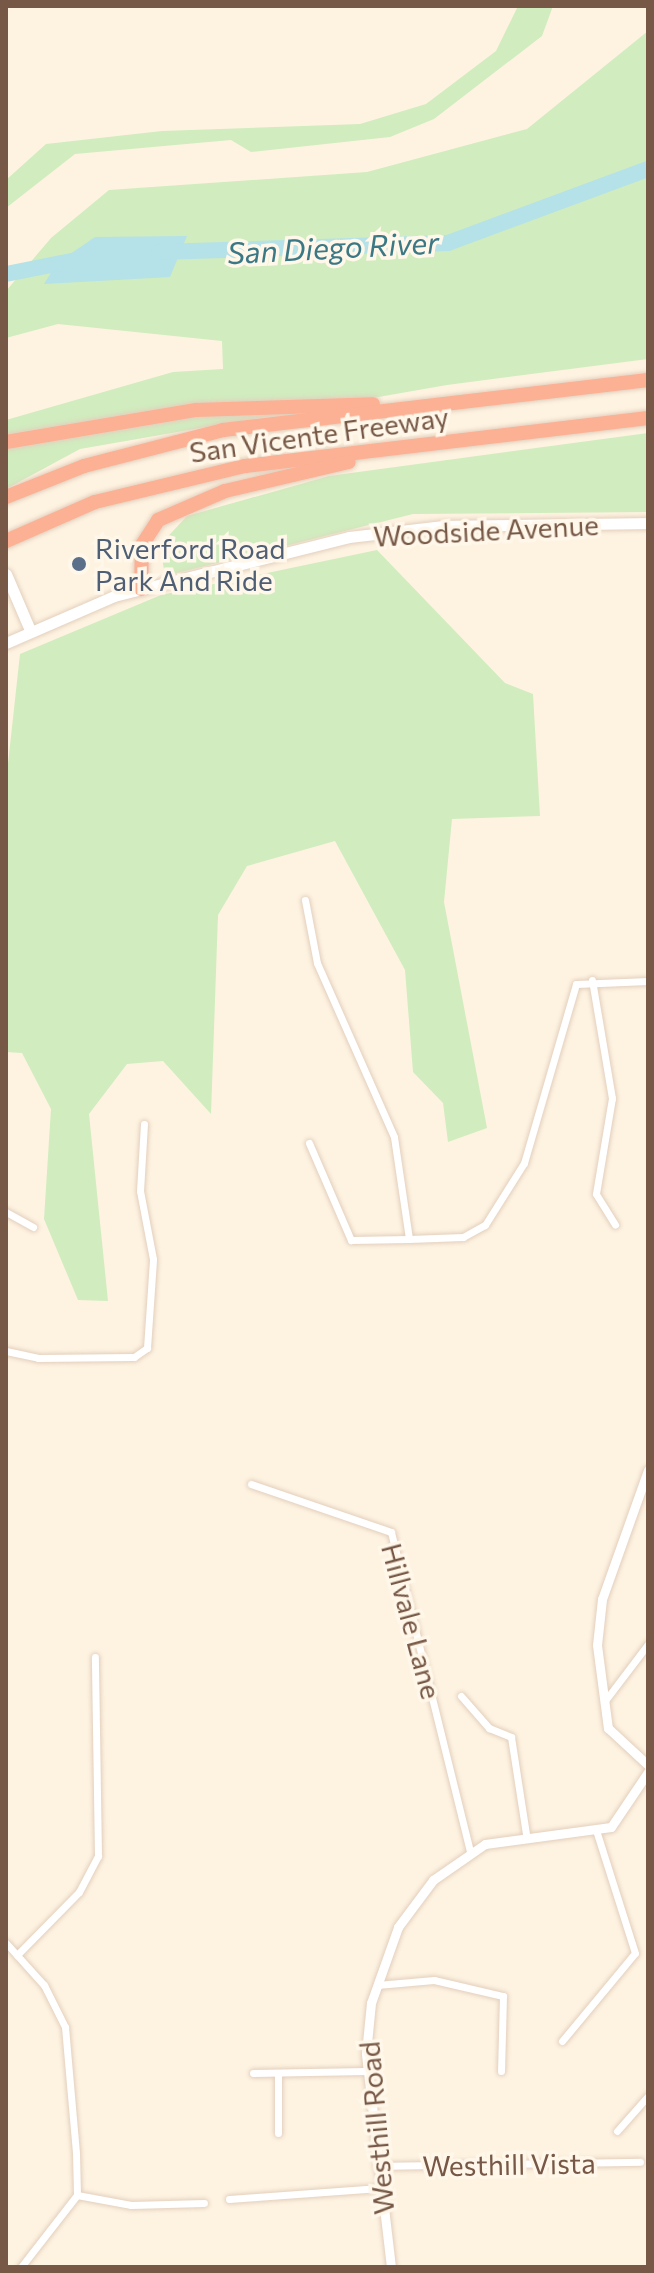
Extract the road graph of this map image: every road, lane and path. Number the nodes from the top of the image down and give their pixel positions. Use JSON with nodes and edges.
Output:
{"nodes":[{"id":1,"x":648,"y":380,"type":"edge"},
{"id":2,"x":449,"y":403,"type":"junction"},
{"id":3,"x":648,"y":418,"type":"edge"},
{"id":4,"x":519,"y":434,"type":"junction"},
{"id":5,"x":6,"y":442,"type":"edge"},
{"id":6,"x":7,"y":497,"type":"edge"},
{"id":7,"x":648,"y":523,"type":"edge"},
{"id":8,"x":6,"y":541,"type":"edge"},
{"id":9,"x":6,"y":574,"type":"edge"},
{"id":10,"x":141,"y":589,"type":"junction"},
{"id":11,"x":30,"y":630,"type":"junction"},
{"id":12,"x":6,"y":643,"type":"edge"},
{"id":13,"x":305,"y":900,"type":"dead end"},
{"id":14,"x":592,"y":980,"type":"junction"},
{"id":15,"x":648,"y":981,"type":"edge"},
{"id":16,"x":144,"y":1124,"type":"dead end"},
{"id":17,"x":309,"y":1143,"type":"dead end"},
{"id":18,"x":6,"y":1212,"type":"edge"},
{"id":19,"x":615,"y":1224,"type":"dead end"},
{"id":20,"x":33,"y":1227,"type":"dead end"},
{"id":21,"x":409,"y":1239,"type":"junction"},
{"id":22,"x":6,"y":1351,"type":"edge"},
{"id":23,"x":648,"y":1470,"type":"edge"},
{"id":24,"x":251,"y":1484,"type":"dead end"},
{"id":25,"x":648,"y":1644,"type":"edge"},
{"id":26,"x":95,"y":1657,"type":"dead end"},
{"id":27,"x":461,"y":1696,"type":"dead end"},
{"id":28,"x":602,"y":1704,"type":"junction"},
{"id":29,"x":648,"y":1765,"type":"edge"},
{"id":30,"x":648,"y":1772,"type":"edge"},
{"id":31,"x":597,"y":1833,"type":"junction"},
{"id":32,"x":526,"y":1834,"type":"junction"},
{"id":33,"x":470,"y":1852,"type":"junction"},
{"id":34,"x":6,"y":1943,"type":"edge"},
{"id":35,"x":17,"y":1955,"type":"junction"},
{"id":36,"x":377,"y":1985,"type":"junction"},
{"id":37,"x":562,"y":2041,"type":"dead end"},
{"id":38,"x":367,"y":2071,"type":"junction"},
{"id":39,"x":501,"y":2071,"type":"dead end"},
{"id":40,"x":253,"y":2073,"type":"dead end"},
{"id":41,"x":278,"y":2073,"type":"junction"},
{"id":42,"x":648,"y":2096,"type":"edge"},
{"id":43,"x":617,"y":2131,"type":"dead end"},
{"id":44,"x":278,"y":2133,"type":"dead end"},
{"id":45,"x":640,"y":2162,"type":"dead end"},
{"id":46,"x":377,"y":2166,"type":"junction"},
{"id":47,"x":380,"y":2188,"type":"junction"},
{"id":48,"x":77,"y":2195,"type":"junction"},
{"id":49,"x":229,"y":2199,"type":"dead end"},
{"id":50,"x":204,"y":2203,"type":"dead end"},
{"id":51,"x":21,"y":2267,"type":"edge"},
{"id":52,"x":391,"y":2267,"type":"edge"}],
"edges":[{"from":1,"to":2,"type":"highway","name":"San Vicente Freeway"},
{"from":2,"to":5,"type":"highway"},
{"from":2,"to":6,"type":"highway","name":"San Vicente Freeway"},
{"from":3,"to":4,"type":"highway","name":"San Vicente Freeway"},
{"from":4,"to":8,"type":"highway","name":"San Vicente Freeway"},
{"from":4,"to":10,"type":"highway"},
{"from":7,"to":10,"type":"main road","name":"Woodside Avenue"},
{"from":9,"to":11,"type":"main road"},
{"from":10,"to":11,"type":"main road","name":"Woodside Avenue"},
{"from":11,"to":12,"type":"main road","name":"Woodside Avenue"},
{"from":13,"to":21,"type":"street"},
{"from":14,"to":15,"type":"street"},
{"from":14,"to":19,"type":"street"},
{"from":14,"to":21,"type":"street"},
{"from":16,"to":22,"type":"street"},
{"from":17,"to":21,"type":"street"},
{"from":18,"to":20,"type":"street"},
{"from":23,"to":28,"type":"street"},
{"from":24,"to":33,"type":"street","name":"Hillvale Lane"},
{"from":25,"to":28,"type":"street"},
{"from":26,"to":35,"type":"street"},
{"from":27,"to":32,"type":"street"},
{"from":28,"to":29,"type":"street"},
{"from":30,"to":31,"type":"street"},
{"from":31,"to":32,"type":"street","name":"Westhill Road"},
{"from":31,"to":37,"type":"street"},
{"from":32,"to":33,"type":"street","name":"Westhill Road"},
{"from":33,"to":36,"type":"street","name":"Westhill Road"},
{"from":34,"to":35,"type":"street"},
{"from":35,"to":48,"type":"street"},
{"from":36,"to":38,"type":"street","name":"Westhill Road"},
{"from":36,"to":39,"type":"street"},
{"from":38,"to":41,"type":"street"},
{"from":38,"to":46,"type":"street","name":"Westhill Road"},
{"from":40,"to":41,"type":"street"},
{"from":41,"to":44,"type":"street"},
{"from":42,"to":43,"type":"street"},
{"from":45,"to":46,"type":"street","name":"Westhill Vista"},
{"from":46,"to":47,"type":"street","name":"Westhill Road"},
{"from":47,"to":49,"type":"street"},
{"from":47,"to":52,"type":"street","name":"Westhill Road"},
{"from":48,"to":50,"type":"street"},
{"from":48,"to":51,"type":"street"}]}
